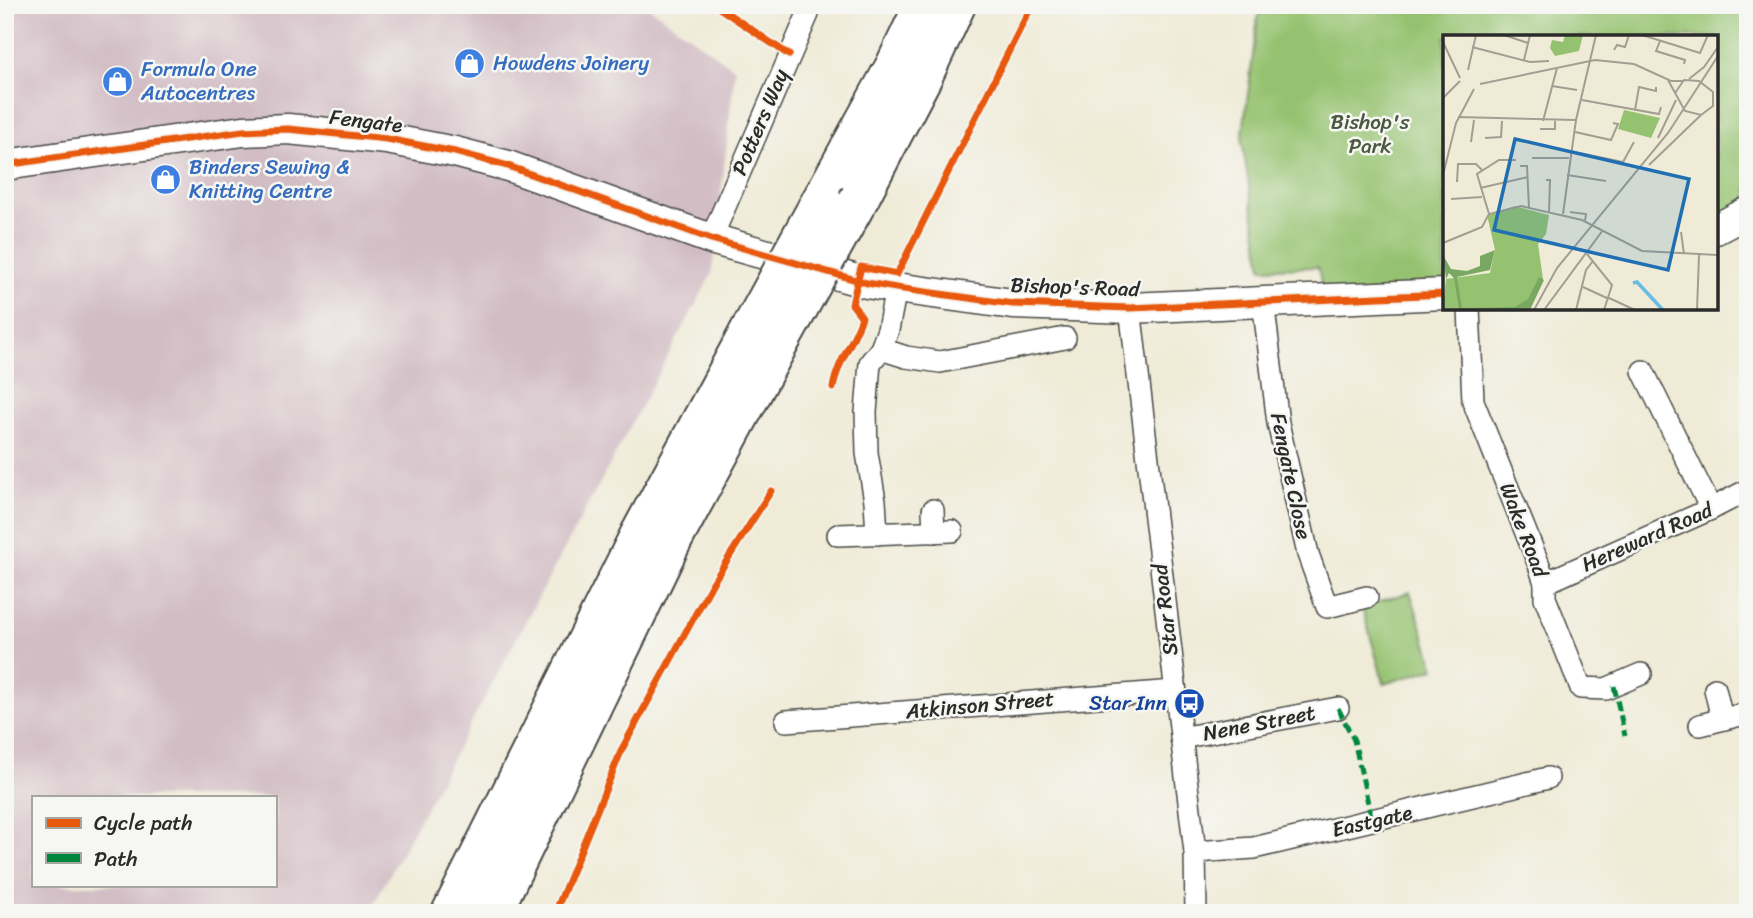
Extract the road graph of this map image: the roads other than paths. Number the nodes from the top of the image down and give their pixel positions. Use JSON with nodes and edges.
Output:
{"nodes":[{"id":1,"x":809,"y":5,"type":"edge"},
{"id":2,"x":924,"y":5,"type":"edge"},
{"id":3,"x":956,"y":5,"type":"edge"},
{"id":4,"x":5,"y":165,"type":"edge"},
{"id":5,"x":1748,"y":212,"type":"edge"},
{"id":6,"x":1718,"y":228,"type":"edge"},
{"id":7,"x":711,"y":239,"type":"junction"},
{"id":8,"x":896,"y":288,"type":"junction"},
{"id":9,"x":1443,"y":294,"type":"edge"},
{"id":10,"x":1263,"y":301,"type":"junction"},
{"id":11,"x":1130,"y":308,"type":"junction"},
{"id":12,"x":1469,"y":310,"type":"edge"},
{"id":13,"x":1065,"y":338,"type":"dead end"},
{"id":14,"x":763,"y":340,"type":"junction"},
{"id":15,"x":881,"y":349,"type":"junction"},
{"id":16,"x":1643,"y":371,"type":"dead end"},
{"id":17,"x":1748,"y":490,"type":"edge"},
{"id":18,"x":1710,"y":509,"type":"junction"},
{"id":19,"x":933,"y":510,"type":"dead end"},
{"id":20,"x":877,"y":534,"type":"junction"},
{"id":21,"x":838,"y":535,"type":"dead end"},
{"id":22,"x":1545,"y":583,"type":"junction"},
{"id":23,"x":1367,"y":597,"type":"dead end"},
{"id":24,"x":1641,"y":674,"type":"dead end"},
{"id":25,"x":1715,"y":689,"type":"dead end"},
{"id":26,"x":1175,"y":691,"type":"junction"},
{"id":27,"x":1338,"y":708,"type":"dead end"},
{"id":28,"x":1748,"y":713,"type":"edge"},
{"id":29,"x":1722,"y":719,"type":"junction"},
{"id":30,"x":786,"y":721,"type":"dead end"},
{"id":31,"x":1700,"y":724,"type":"dead end"},
{"id":32,"x":1181,"y":738,"type":"junction"},
{"id":33,"x":1548,"y":778,"type":"dead end"},
{"id":34,"x":1195,"y":852,"type":"junction"},
{"id":35,"x":472,"y":867,"type":"junction"},
{"id":36,"x":444,"y":913,"type":"edge"},
{"id":37,"x":451,"y":913,"type":"edge"},
{"id":38,"x":492,"y":913,"type":"edge"},
{"id":39,"x":1196,"y":913,"type":"edge"}],
"edges":[{"from":1,"to":7,"type":"street","name":"Potters Way"},
{"from":2,"to":14,"type":"highway","bridge":true},
{"from":3,"to":14,"type":"highway","bridge":true},
{"from":4,"to":7,"type":"street","name":"Fengate"},
{"from":5,"to":6,"type":"street"},
{"from":7,"to":8,"type":"street","name":"Bishop's Road"},
{"from":8,"to":11,"type":"street","name":"Bishop's Road"},
{"from":8,"to":15,"type":"street"},
{"from":9,"to":10,"type":"street","name":"Bishop's Road"},
{"from":10,"to":11,"type":"street","name":"Bishop's Road"},
{"from":10,"to":23,"type":"street","name":"Fengate Close"},
{"from":11,"to":26,"type":"street","name":"Star Road"},
{"from":12,"to":22,"type":"street","name":"Wake Road"},
{"from":13,"to":15,"type":"street"},
{"from":14,"to":35,"type":"highway"},
{"from":14,"to":38,"type":"highway"},
{"from":15,"to":20,"type":"street"},
{"from":16,"to":18,"type":"street"},
{"from":17,"to":18,"type":"street","name":"Hereward Road"},
{"from":18,"to":22,"type":"street","name":"Hereward Road"},
{"from":19,"to":20,"type":"street"},
{"from":20,"to":21,"type":"street"},
{"from":22,"to":24,"type":"street","name":"Wake Road"},
{"from":25,"to":29,"type":"street"},
{"from":26,"to":30,"type":"street","name":"Atkinson Street"},
{"from":26,"to":32,"type":"street","name":"Star Road"},
{"from":27,"to":32,"type":"street","name":"Nene Street"},
{"from":28,"to":29,"type":"street"},
{"from":29,"to":31,"type":"street"},
{"from":32,"to":34,"type":"street","name":"Star Road"},
{"from":33,"to":34,"type":"street","name":"Eastgate"},
{"from":34,"to":39,"type":"street","name":"Star Road"},
{"from":35,"to":36,"type":"highway"},
{"from":35,"to":37,"type":"highway"}]}
